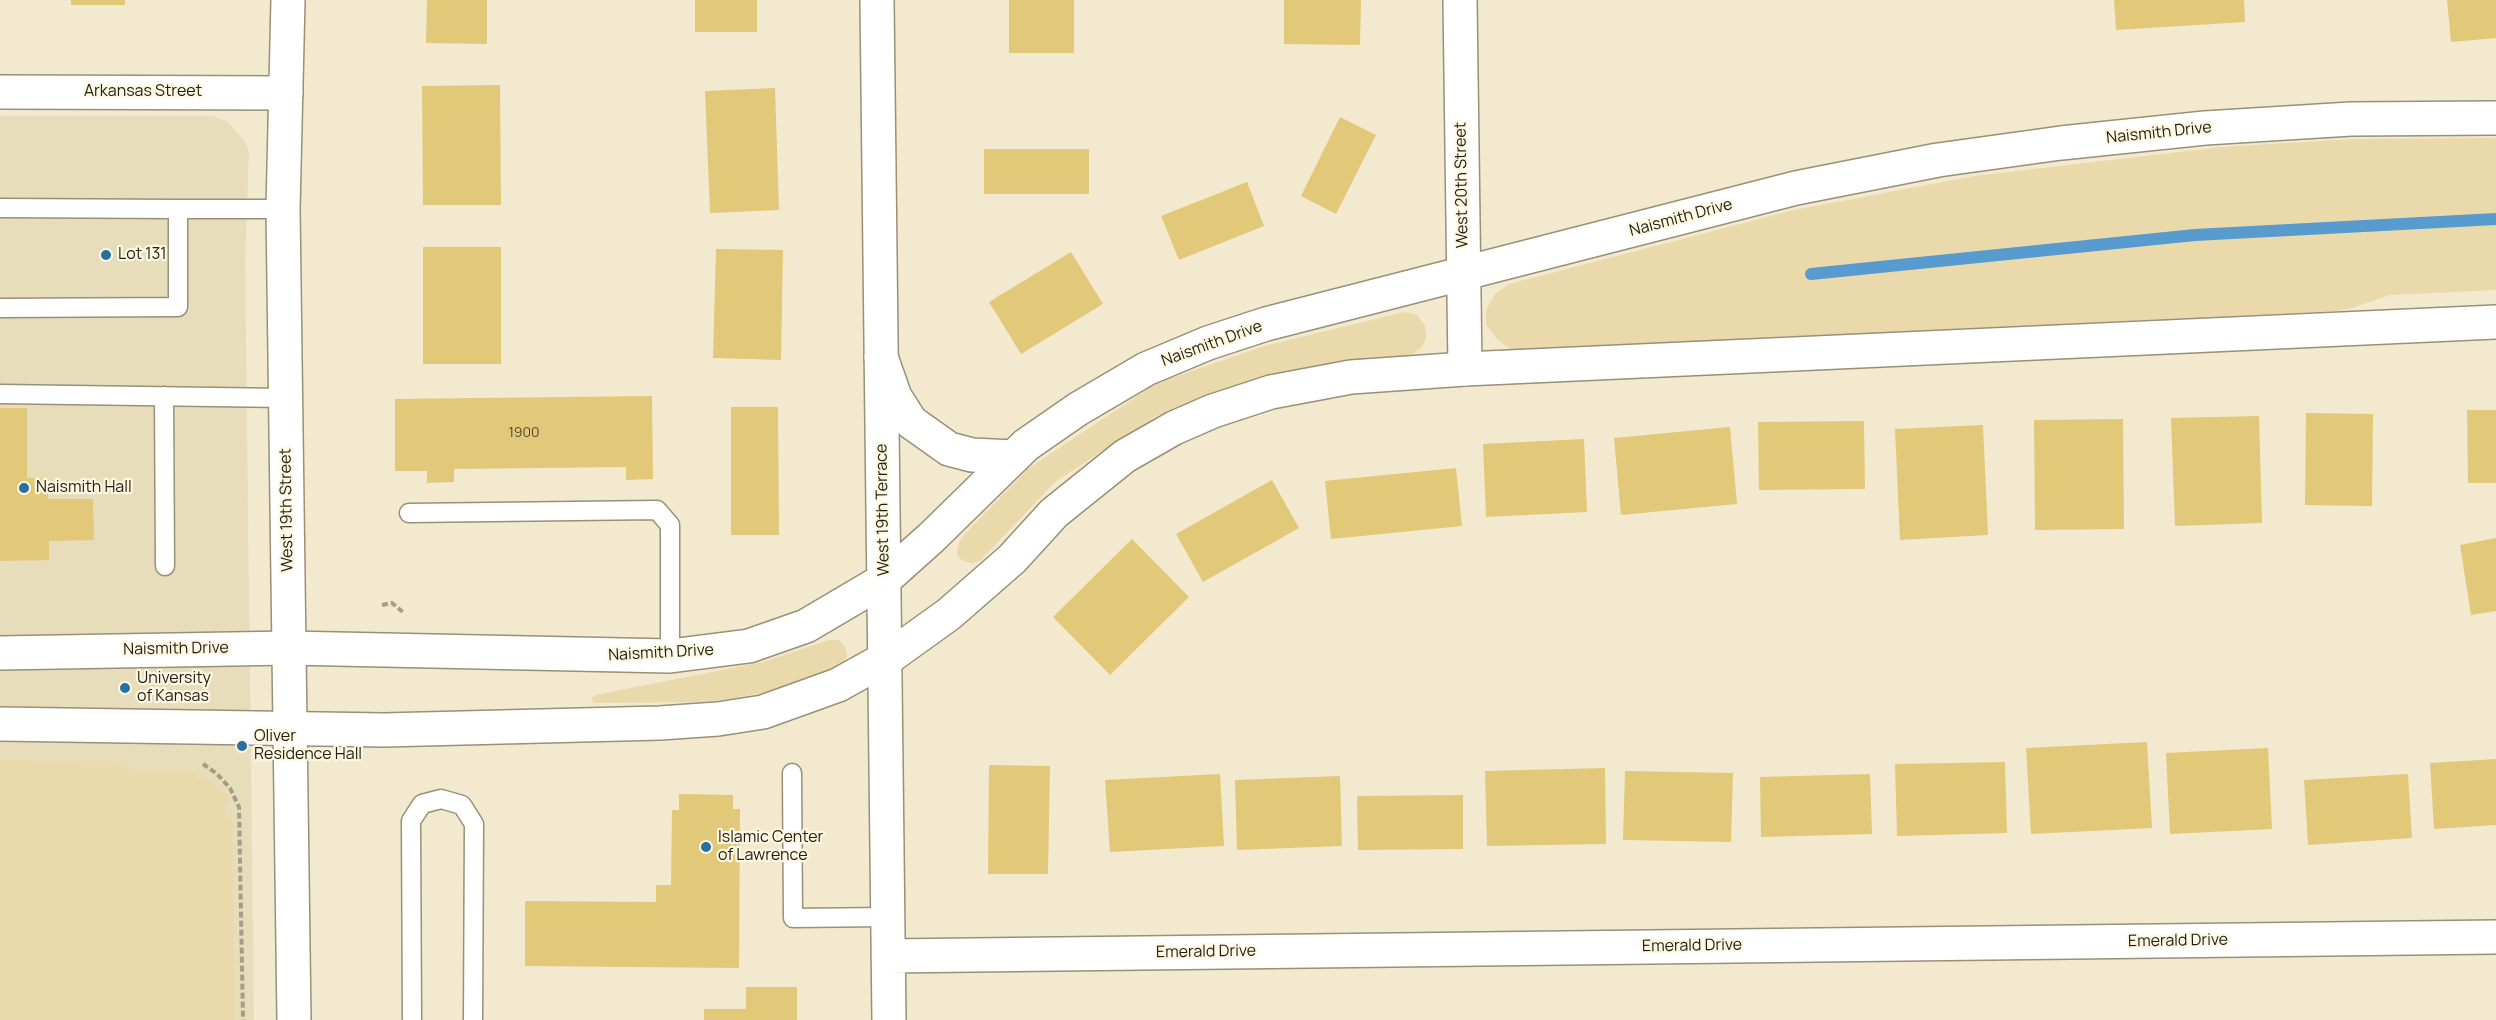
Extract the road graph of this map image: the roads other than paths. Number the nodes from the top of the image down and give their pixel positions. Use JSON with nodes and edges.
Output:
{"nodes":[{"id":1,"x":288,"y":0,"type":"edge"},
{"id":2,"x":877,"y":0,"type":"edge"},
{"id":3,"x":1460,"y":0,"type":"edge"},
{"id":4,"x":0,"y":92,"type":"edge"},
{"id":5,"x":286,"y":93,"type":"junction"},
{"id":6,"x":2496,"y":118,"type":"edge"},
{"id":7,"x":0,"y":208,"type":"edge"},
{"id":8,"x":178,"y":209,"type":"junction"},
{"id":9,"x":283,"y":209,"type":"junction"},
{"id":10,"x":1463,"y":275,"type":"junction"},
{"id":11,"x":0,"y":308,"type":"edge"},
{"id":12,"x":2496,"y":322,"type":"edge"},
{"id":13,"x":881,"y":357,"type":"junction"},
{"id":14,"x":1465,"y":369,"type":"junction"},
{"id":15,"x":0,"y":394,"type":"edge"},
{"id":16,"x":164,"y":396,"type":"junction"},
{"id":17,"x":285,"y":398,"type":"junction"},
{"id":18,"x":1014,"y":457,"type":"junction"},
{"id":19,"x":409,"y":513,"type":"dead end"},
{"id":20,"x":165,"y":566,"type":"dead end"},
{"id":21,"x":884,"y":580,"type":"junction"},
{"id":22,"x":289,"y":648,"type":"junction"},
{"id":23,"x":0,"y":653,"type":"edge"},
{"id":24,"x":670,"y":656,"type":"junction"},
{"id":25,"x":885,"y":659,"type":"junction"},
{"id":26,"x":0,"y":724,"type":"edge"},
{"id":27,"x":290,"y":730,"type":"junction"},
{"id":28,"x":792,"y":773,"type":"dead end"},
{"id":29,"x":888,"y":917,"type":"junction"},
{"id":30,"x":2496,"y":937,"type":"edge"},
{"id":31,"x":888,"y":956,"type":"junction"},
{"id":32,"x":294,"y":1020,"type":"edge"},
{"id":33,"x":412,"y":1020,"type":"edge"},
{"id":34,"x":473,"y":1020,"type":"edge"},
{"id":35,"x":889,"y":1020,"type":"edge"}],
"edges":[{"from":1,"to":5,"type":"street","name":"West 19th Street"},
{"from":2,"to":13,"type":"street","name":"West 19th Terrace"},
{"from":3,"to":10,"type":"street","name":"West 20th Street"},
{"from":4,"to":5,"type":"street","name":"Arkansas Street"},
{"from":5,"to":9,"type":"street","name":"West 19th Street"},
{"from":6,"to":10,"type":"street","name":"Naismith Drive"},
{"from":7,"to":8,"type":"lane"},
{"from":8,"to":9,"type":"lane"},
{"from":8,"to":11,"type":"lane"},
{"from":9,"to":17,"type":"street","name":"West 19th Street"},
{"from":10,"to":14,"type":"street","name":"West 20th Street"},
{"from":10,"to":18,"type":"street","name":"Naismith Drive"},
{"from":12,"to":14,"type":"street"},
{"from":13,"to":18,"type":"street"},
{"from":13,"to":21,"type":"street","name":"West 19th Terrace"},
{"from":14,"to":25,"type":"street"},
{"from":15,"to":16,"type":"lane"},
{"from":16,"to":17,"type":"lane"},
{"from":16,"to":20,"type":"lane"},
{"from":17,"to":22,"type":"street","name":"West 19th Street"},
{"from":18,"to":21,"type":"street","name":"Naismith Drive"},
{"from":19,"to":24,"type":"lane"},
{"from":21,"to":24,"type":"street","name":"Naismith Drive"},
{"from":21,"to":25,"type":"street","name":"West 19th Terrace"},
{"from":22,"to":23,"type":"street","name":"Naismith Drive"},
{"from":22,"to":24,"type":"street","name":"Naismith Drive"},
{"from":22,"to":27,"type":"street","name":"West 19th Street"},
{"from":25,"to":27,"type":"street"},
{"from":25,"to":29,"type":"street","name":"West 19th Terrace"},
{"from":26,"to":27,"type":"street"},
{"from":27,"to":32,"type":"street","name":"West 19th Street"},
{"from":28,"to":29,"type":"lane"},
{"from":29,"to":31,"type":"street","name":"West 19th Terrace"},
{"from":30,"to":31,"type":"street","name":"Emerald Drive"},
{"from":31,"to":35,"type":"street","name":"West 19th Terrace"},
{"from":33,"to":34,"type":"lane"}]}
